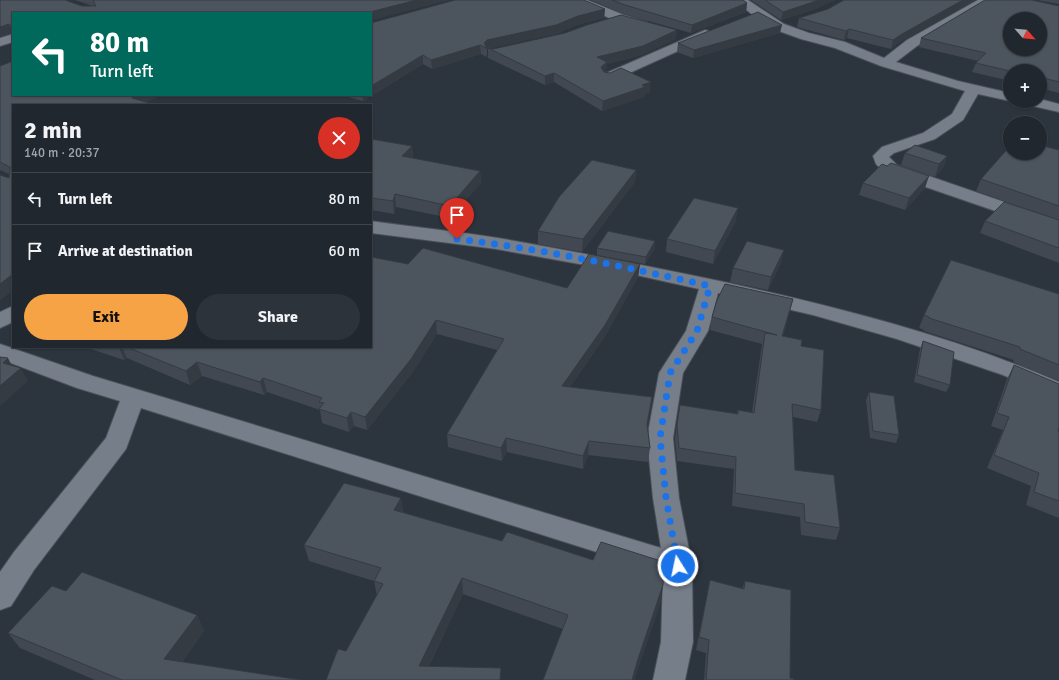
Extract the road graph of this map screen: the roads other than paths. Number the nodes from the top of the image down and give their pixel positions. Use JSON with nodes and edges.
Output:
{"nodes":[{"id":1,"x":577,"y":0,"type":"edge"},
{"id":2,"x":740,"y":0,"type":"edge"},
{"id":3,"x":986,"y":0,"type":"edge"},
{"id":4,"x":758,"y":13,"type":"junction"},
{"id":5,"x":620,"y":18,"type":"junction"},
{"id":6,"x":744,"y":20,"type":"edge"},
{"id":7,"x":801,"y":20,"type":"edge"},
{"id":8,"x":603,"y":23,"type":"edge"},
{"id":9,"x":652,"y":27,"type":"edge"},
{"id":10,"x":780,"y":27,"type":"junction"},
{"id":11,"x":717,"y":30,"type":"edge"},
{"id":12,"x":678,"y":34,"type":"edge"},
{"id":13,"x":12,"y":38,"type":"edge"},
{"id":14,"x":691,"y":39,"type":"junction"},
{"id":15,"x":0,"y":42,"type":"edge"},
{"id":16,"x":886,"y":64,"type":"junction"},
{"id":17,"x":609,"y":77,"type":"edge"},
{"id":18,"x":974,"y":88,"type":"junction"},
{"id":19,"x":1003,"y":95,"type":"edge"},
{"id":20,"x":1047,"y":105,"type":"edge"},
{"id":21,"x":1059,"y":108,"type":"edge"},
{"id":22,"x":1059,"y":226,"type":"edge"},
{"id":23,"x":372,"y":227,"type":"edge"},
{"id":24,"x":710,"y":286,"type":"junction"},
{"id":25,"x":12,"y":314,"type":"edge"},
{"id":26,"x":0,"y":321,"type":"edge"},
{"id":27,"x":0,"y":351,"type":"edge"},
{"id":28,"x":1059,"y":391,"type":"edge"},
{"id":29,"x":133,"y":397,"type":"junction"},
{"id":30,"x":678,"y":566,"type":"junction"},
{"id":31,"x":0,"y":597,"type":"edge"},
{"id":32,"x":669,"y":680,"type":"edge"}],
"edges":[{"from":1,"to":5,"type":"street"},
{"from":2,"to":4,"type":"street"},
{"from":3,"to":16,"type":"street"},
{"from":4,"to":6,"type":"street"},
{"from":4,"to":10,"type":"street"},
{"from":5,"to":8,"type":"street"},
{"from":5,"to":9,"type":"street"},
{"from":7,"to":10,"type":"street"},
{"from":10,"to":16,"type":"street"},
{"from":11,"to":14,"type":"street"},
{"from":12,"to":14,"type":"street"},
{"from":13,"to":15,"type":"street"},
{"from":14,"to":17,"type":"street"},
{"from":16,"to":18,"type":"street"},
{"from":18,"to":19,"type":"street"},
{"from":18,"to":22,"type":"street"},
{"from":20,"to":21,"type":"street"},
{"from":23,"to":24,"type":"street"},
{"from":24,"to":28,"type":"street"},
{"from":24,"to":30,"type":"street"},
{"from":25,"to":26,"type":"street"},
{"from":27,"to":29,"type":"street"},
{"from":29,"to":30,"type":"street"},
{"from":29,"to":31,"type":"street"},
{"from":30,"to":32,"type":"street"}]}
